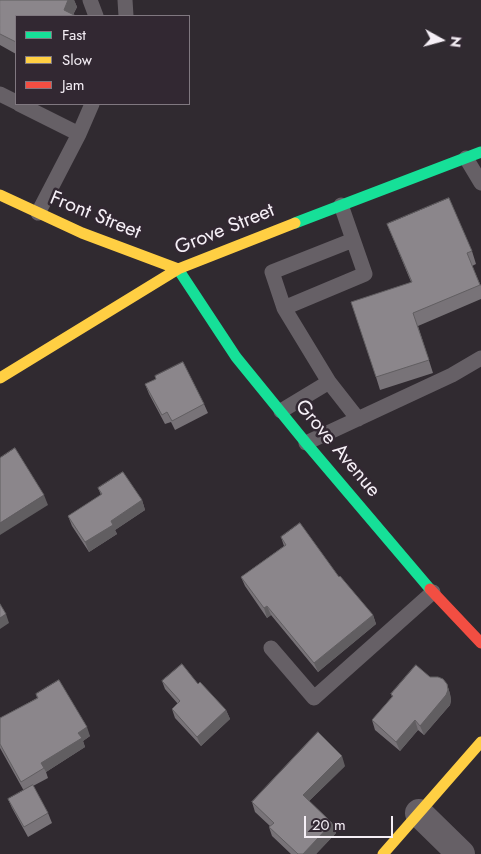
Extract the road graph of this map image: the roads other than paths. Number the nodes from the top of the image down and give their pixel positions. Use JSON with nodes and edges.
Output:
{"nodes":[{"id":1,"x":90,"y":0,"type":"edge"},
{"id":2,"x":125,"y":0,"type":"edge"},
{"id":3,"x":96,"y":15,"type":"edge"},
{"id":4,"x":126,"y":15,"type":"edge"},
{"id":5,"x":0,"y":94,"type":"edge"},
{"id":6,"x":15,"y":102,"type":"edge"},
{"id":7,"x":22,"y":105,"type":"edge"},
{"id":8,"x":92,"y":105,"type":"edge"},
{"id":9,"x":79,"y":134,"type":"junction"},
{"id":10,"x":481,"y":152,"type":"edge"},
{"id":11,"x":466,"y":158,"type":"junction"},
{"id":12,"x":481,"y":183,"type":"edge"},
{"id":13,"x":0,"y":195,"type":"edge"},
{"id":14,"x":341,"y":205,"type":"junction"},
{"id":15,"x":38,"y":213,"type":"junction"},
{"id":16,"x":353,"y":240,"type":"junction"},
{"id":17,"x":178,"y":269,"type":"junction"},
{"id":18,"x":284,"y":308,"type":"junction"},
{"id":19,"x":481,"y":358,"type":"edge"},
{"id":20,"x":0,"y":378,"type":"edge"},
{"id":21,"x":329,"y":382,"type":"junction"},
{"id":22,"x":281,"y":411,"type":"junction"},
{"id":23,"x":358,"y":419,"type":"junction"},
{"id":24,"x":306,"y":443,"type":"junction"},
{"id":25,"x":433,"y":592,"type":"junction"},
{"id":26,"x":481,"y":643,"type":"edge"},
{"id":27,"x":271,"y":648,"type":"dead end"},
{"id":28,"x":481,"y":742,"type":"edge"},
{"id":29,"x":419,"y":813,"type":"junction"},
{"id":30,"x":383,"y":854,"type":"edge"},
{"id":31,"x":461,"y":854,"type":"edge"}],
"edges":[{"from":1,"to":3,"type":"lane"},
{"from":2,"to":4,"type":"lane"},
{"from":5,"to":6,"type":"lane"},
{"from":7,"to":9,"type":"lane"},
{"from":8,"to":9,"type":"lane"},
{"from":9,"to":15,"type":"lane"},
{"from":10,"to":11,"type":"main road","name":"Grove Street"},
{"from":11,"to":12,"type":"lane"},
{"from":11,"to":14,"type":"main road","name":"Grove Street"},
{"from":13,"to":15,"type":"main road","name":"Front Street"},
{"from":14,"to":16,"type":"lane"},
{"from":14,"to":17,"type":"main road","name":"Grove Street"},
{"from":15,"to":17,"type":"main road","name":"Front Street"},
{"from":16,"to":18,"type":"lane"},
{"from":16,"to":18,"type":"lane"},
{"from":17,"to":20,"type":"main road","name":"Grove Street"},
{"from":17,"to":22,"type":"main road","name":"Grove Avenue"},
{"from":18,"to":21,"type":"lane"},
{"from":19,"to":23,"type":"lane"},
{"from":21,"to":22,"type":"lane"},
{"from":21,"to":23,"type":"lane"},
{"from":22,"to":24,"type":"main road","name":"Grove Avenue"},
{"from":23,"to":24,"type":"lane"},
{"from":24,"to":25,"type":"main road","name":"Grove Avenue"},
{"from":25,"to":26,"type":"main road","name":"Grove Avenue"},
{"from":25,"to":27,"type":"lane"},
{"from":28,"to":29,"type":"main road"},
{"from":29,"to":30,"type":"main road"},
{"from":29,"to":31,"type":"street"}]}
